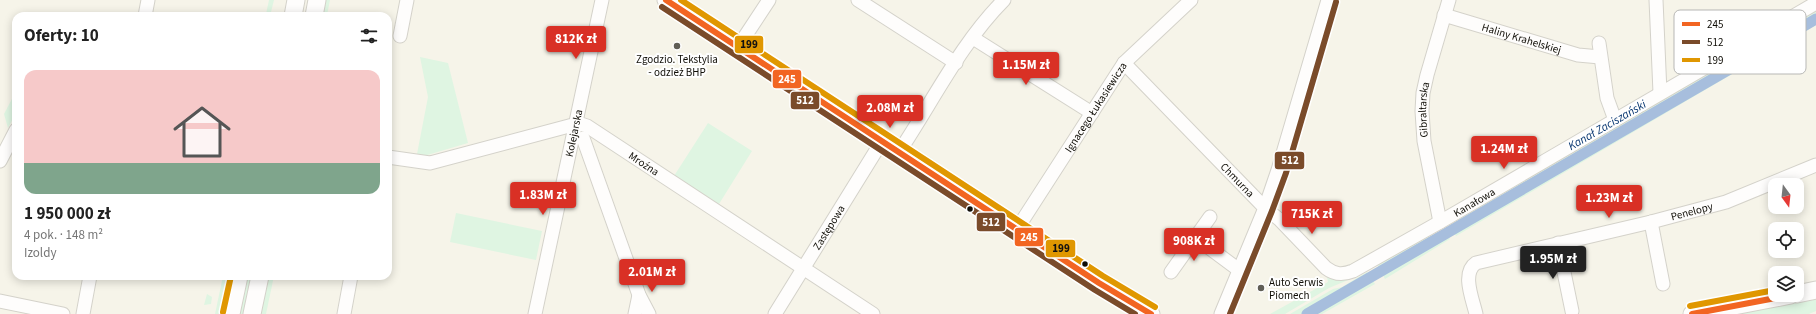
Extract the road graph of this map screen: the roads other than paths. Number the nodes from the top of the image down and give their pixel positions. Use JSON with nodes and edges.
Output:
{"nodes":[{"id":1,"x":148,"y":0,"type":"edge"},
{"id":2,"x":296,"y":0,"type":"edge"},
{"id":3,"x":317,"y":0,"type":"edge"},
{"id":4,"x":407,"y":0,"type":"edge"},
{"id":5,"x":602,"y":0,"type":"edge"},
{"id":6,"x":666,"y":0,"type":"edge"},
{"id":7,"x":769,"y":0,"type":"edge"},
{"id":8,"x":858,"y":0,"type":"edge"},
{"id":9,"x":1191,"y":0,"type":"edge"},
{"id":10,"x":1328,"y":0,"type":"edge"},
{"id":11,"x":1449,"y":0,"type":"edge"},
{"id":12,"x":1656,"y":0,"type":"edge"},
{"id":13,"x":997,"y":2,"type":"edge"},
{"id":14,"x":1816,"y":3,"type":"edge"},
{"id":15,"x":1804,"y":10,"type":"edge"},
{"id":16,"x":146,"y":12,"type":"edge"},
{"id":17,"x":294,"y":12,"type":"edge"},
{"id":18,"x":315,"y":12,"type":"edge"},
{"id":19,"x":1444,"y":16,"type":"junction"},
{"id":20,"x":400,"y":36,"type":"dead end"},
{"id":21,"x":973,"y":38,"type":"junction"},
{"id":22,"x":1599,"y":43,"type":"dead end"},
{"id":23,"x":738,"y":47,"type":"junction"},
{"id":24,"x":1600,"y":57,"type":"junction"},
{"id":25,"x":956,"y":63,"type":"junction"},
{"id":26,"x":1124,"y":63,"type":"junction"},
{"id":27,"x":1694,"y":74,"type":"edge"},
{"id":28,"x":1660,"y":94,"type":"junction"},
{"id":29,"x":1092,"y":113,"type":"junction"},
{"id":30,"x":1615,"y":120,"type":"junction"},
{"id":31,"x":576,"y":124,"type":"junction"},
{"id":32,"x":12,"y":138,"type":"edge"},
{"id":33,"x":583,"y":138,"type":"dead end"},
{"id":34,"x":882,"y":141,"type":"junction"},
{"id":35,"x":899,"y":152,"type":"junction"},
{"id":36,"x":392,"y":158,"type":"edge"},
{"id":37,"x":0,"y":162,"type":"edge"},
{"id":38,"x":1816,"y":165,"type":"edge"},
{"id":39,"x":1265,"y":208,"type":"junction"},
{"id":40,"x":1210,"y":217,"type":"dead end"},
{"id":41,"x":1440,"y":222,"type":"junction"},
{"id":42,"x":1650,"y":222,"type":"junction"},
{"id":43,"x":1017,"y":229,"type":"junction"},
{"id":44,"x":1196,"y":238,"type":"junction"},
{"id":45,"x":1558,"y":243,"type":"junction"},
{"id":46,"x":1360,"y":267,"type":"joint"},
{"id":47,"x":803,"y":269,"type":"junction"},
{"id":48,"x":1239,"y":270,"type":"junction"},
{"id":49,"x":1171,"y":272,"type":"dead end"},
{"id":50,"x":89,"y":280,"type":"edge"},
{"id":51,"x":238,"y":280,"type":"edge"},
{"id":52,"x":259,"y":280,"type":"edge"},
{"id":53,"x":350,"y":280,"type":"edge"},
{"id":54,"x":1663,"y":284,"type":"dead end"},
{"id":55,"x":1816,"y":290,"type":"edge"},
{"id":56,"x":1804,"y":293,"type":"edge"},
{"id":57,"x":639,"y":295,"type":"junction"},
{"id":58,"x":1768,"y":299,"type":"edge"},
{"id":59,"x":0,"y":301,"type":"edge"},
{"id":60,"x":1572,"y":311,"type":"dead end"},
{"id":61,"x":63,"y":314,"type":"edge"},
{"id":62,"x":83,"y":314,"type":"edge"},
{"id":63,"x":231,"y":314,"type":"edge"},
{"id":64,"x":252,"y":314,"type":"edge"},
{"id":65,"x":344,"y":314,"type":"edge"},
{"id":66,"x":535,"y":314,"type":"edge"},
{"id":67,"x":635,"y":314,"type":"edge"},
{"id":68,"x":649,"y":314,"type":"edge"},
{"id":69,"x":775,"y":314,"type":"edge"},
{"id":70,"x":872,"y":314,"type":"edge"},
{"id":71,"x":1151,"y":314,"type":"edge"},
{"id":72,"x":1221,"y":314,"type":"edge"},
{"id":73,"x":1476,"y":314,"type":"edge"},
{"id":74,"x":1692,"y":314,"type":"edge"}],
"edges":[{"from":1,"to":16,"type":"street"},
{"from":2,"to":17,"type":"main road"},
{"from":3,"to":18,"type":"main road"},
{"from":4,"to":20,"type":"street"},
{"from":5,"to":31,"type":"street","name":"Kolejarska"},
{"from":6,"to":23,"type":"main road"},
{"from":7,"to":23,"type":"street"},
{"from":8,"to":25,"type":"street"},
{"from":9,"to":26,"type":"street","name":"Ignacego Łukasiewicza"},
{"from":10,"to":39,"type":"street"},
{"from":11,"to":19,"type":"street","name":"Gibraltarska"},
{"from":12,"to":28,"type":"street"},
{"from":13,"to":21,"type":"street"},
{"from":14,"to":15,"type":"street","name":"Kanałowa"},
{"from":19,"to":24,"type":"street","name":"Haliny Krahelskiej"},
{"from":19,"to":41,"type":"street","name":"Gibraltarska"},
{"from":21,"to":25,"type":"street"},
{"from":21,"to":29,"type":"street"},
{"from":22,"to":24,"type":"street"},
{"from":23,"to":34,"type":"main road"},
{"from":24,"to":30,"type":"street"},
{"from":25,"to":35,"type":"street"},
{"from":26,"to":29,"type":"street","name":"Ignacego Łukasiewicza"},
{"from":26,"to":39,"type":"street","name":"Chmurna"},
{"from":27,"to":28,"type":"street","name":"Kanałowa"},
{"from":28,"to":30,"type":"street","name":"Kanałowa"},
{"from":29,"to":43,"type":"street","name":"Ignacego Łukasiewicza"},
{"from":30,"to":41,"type":"street","name":"Kanałowa"},
{"from":31,"to":36,"type":"street"},
{"from":31,"to":47,"type":"street","name":"Mroźna"},
{"from":31,"to":66,"type":"street","name":"Kolejarska"},
{"from":32,"to":37,"type":"street"},
{"from":33,"to":57,"type":"street"},
{"from":34,"to":35,"type":"main road"},
{"from":34,"to":47,"type":"street","name":"Zastępowa"},
{"from":35,"to":43,"type":"main road"},
{"from":38,"to":42,"type":"street","name":"Penelopy"},
{"from":39,"to":46,"type":"street","name":"Chmurna"},
{"from":39,"to":48,"type":"street"},
{"from":40,"to":44,"type":"street"},
{"from":41,"to":46,"type":"street","name":"Kanałowa"},
{"from":42,"to":45,"type":"street","name":"Penelopy"},
{"from":42,"to":54,"type":"street"},
{"from":43,"to":71,"type":"main road"},
{"from":44,"to":48,"type":"street"},
{"from":44,"to":49,"type":"street"},
{"from":45,"to":60,"type":"street"},
{"from":45,"to":73,"type":"street","name":"Penelopy"},
{"from":47,"to":69,"type":"street","name":"Zastępowa"},
{"from":47,"to":70,"type":"street","name":"Mroźna"},
{"from":48,"to":72,"type":"street"},
{"from":50,"to":62,"type":"street"},
{"from":51,"to":63,"type":"main road"},
{"from":52,"to":64,"type":"main road"},
{"from":53,"to":65,"type":"street"},
{"from":55,"to":56,"type":"main road"},
{"from":57,"to":67,"type":"street"},
{"from":57,"to":68,"type":"street"},
{"from":58,"to":74,"type":"main road"},
{"from":59,"to":61,"type":"street"}]}
